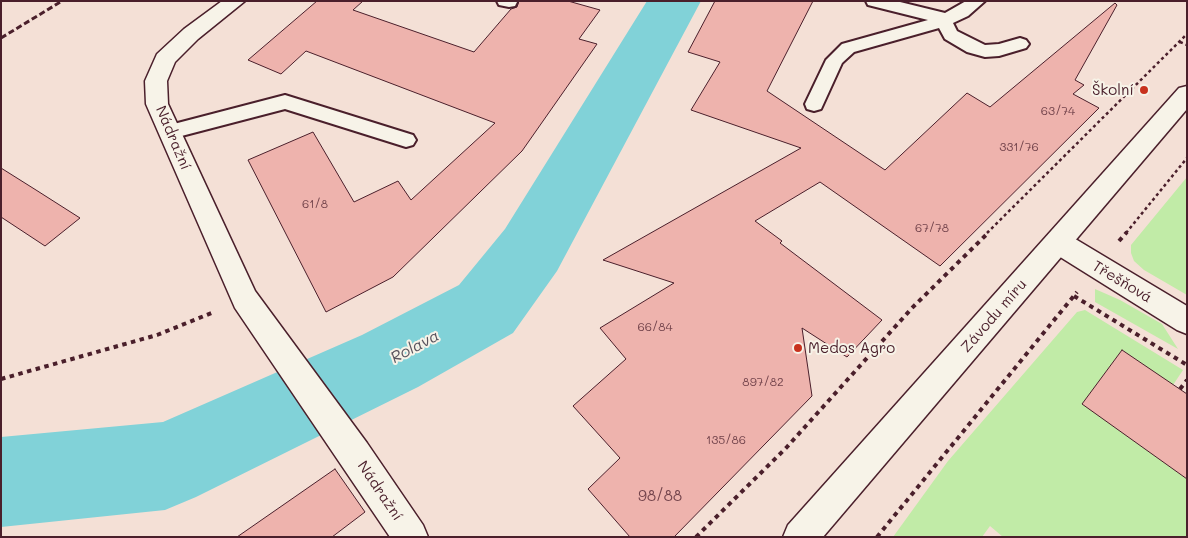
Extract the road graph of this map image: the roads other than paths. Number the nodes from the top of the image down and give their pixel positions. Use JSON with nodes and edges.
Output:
{"nodes":[{"id":1,"x":235,"y":1,"type":"edge"},
{"id":2,"x":874,"y":1,"type":"edge"},
{"id":3,"x":977,"y":1,"type":"edge"},
{"id":4,"x":945,"y":20,"type":"junction"},
{"id":5,"x":1020,"y":44,"type":"dead end"},
{"id":6,"x":1187,"y":94,"type":"edge"},
{"id":7,"x":814,"y":104,"type":"dead end"},
{"id":8,"x":170,"y":132,"type":"junction"},
{"id":9,"x":406,"y":140,"type":"dead end"},
{"id":10,"x":1058,"y":242,"type":"junction"},
{"id":11,"x":1187,"y":321,"type":"edge"},
{"id":12,"x":411,"y":537,"type":"edge"},
{"id":13,"x":800,"y":537,"type":"edge"}],
"edges":[{"from":1,"to":8,"type":"street","name":"Nádražní"},
{"from":2,"to":4,"type":"lane"},
{"from":3,"to":4,"type":"lane"},
{"from":4,"to":5,"type":"lane"},
{"from":4,"to":7,"type":"lane"},
{"from":6,"to":10,"type":"street","name":"Závodu míru"},
{"from":8,"to":9,"type":"lane"},
{"from":8,"to":12,"type":"street","name":"Nádražní"},
{"from":10,"to":11,"type":"street","name":"Třešňová"},
{"from":10,"to":13,"type":"street","name":"Závodu míru"}]}
